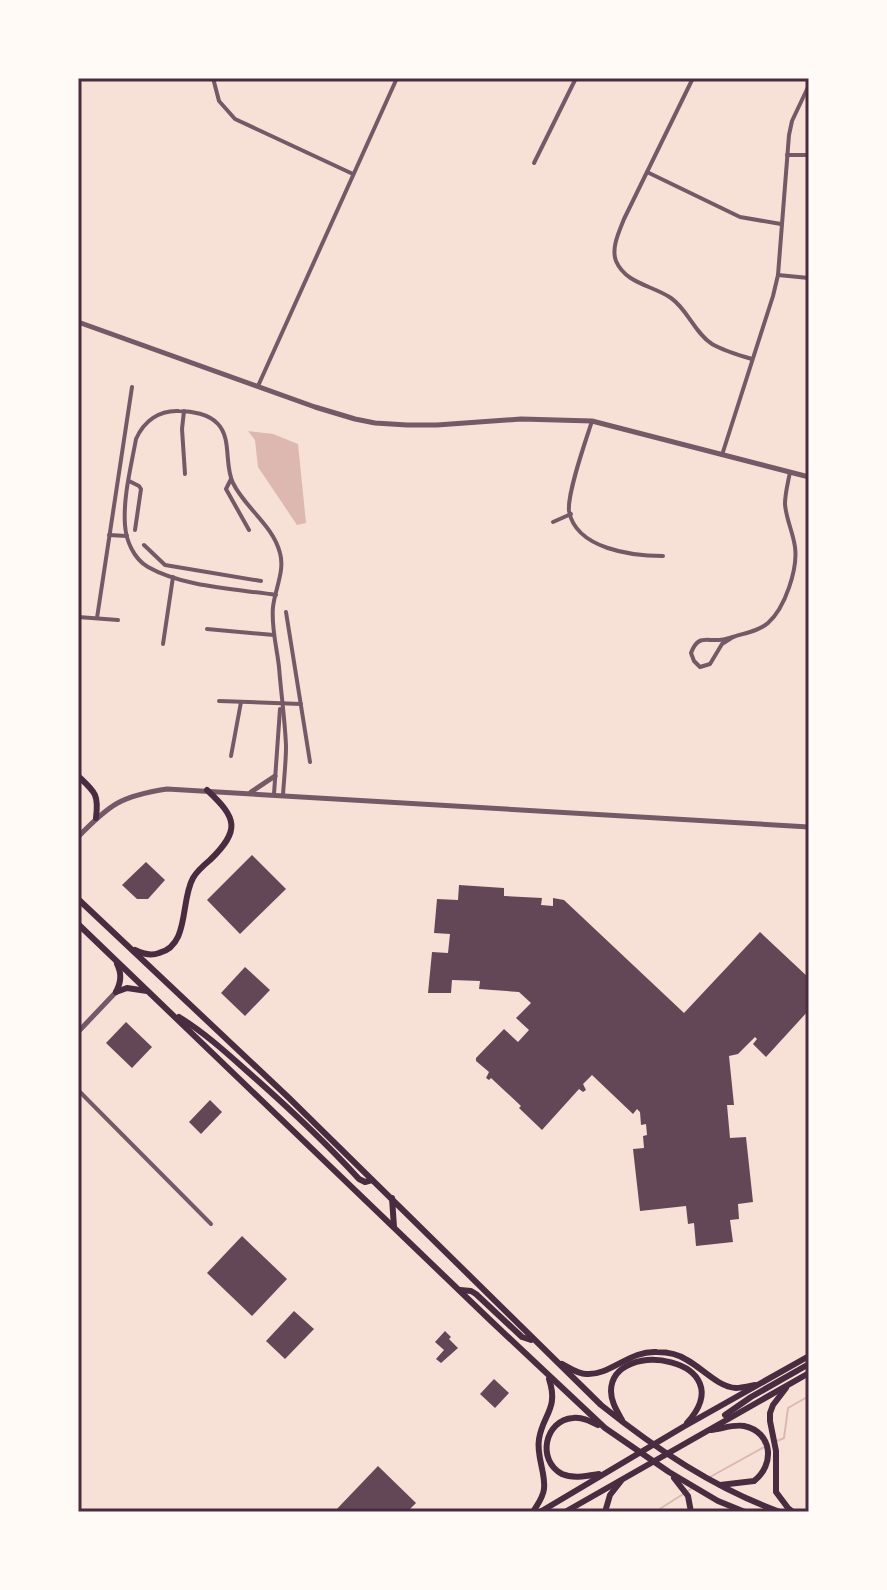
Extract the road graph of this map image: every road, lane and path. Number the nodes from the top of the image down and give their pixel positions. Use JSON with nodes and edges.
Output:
{"nodes":[{"id":1,"x":213,"y":78,"type":"edge"},
{"id":2,"x":397,"y":78,"type":"edge"},
{"id":3,"x":576,"y":78,"type":"edge"},
{"id":4,"x":693,"y":78,"type":"edge"},
{"id":5,"x":809,"y":85,"type":"edge"},
{"id":6,"x":787,"y":155,"type":"junction"},
{"id":7,"x":809,"y":155,"type":"edge"},
{"id":8,"x":534,"y":163,"type":"dead end"},
{"id":9,"x":647,"y":172,"type":"junction"},
{"id":10,"x":353,"y":174,"type":"junction"},
{"id":11,"x":781,"y":224,"type":"junction"},
{"id":12,"x":778,"y":275,"type":"junction"},
{"id":13,"x":809,"y":278,"type":"edge"},
{"id":14,"x":78,"y":322,"type":"edge"},
{"id":15,"x":752,"y":359,"type":"junction"},
{"id":16,"x":258,"y":386,"type":"junction"},
{"id":17,"x":132,"y":387,"type":"dead end"},
{"id":18,"x":184,"y":411,"type":"junction"},
{"id":19,"x":592,"y":421,"type":"junction"},
{"id":20,"x":722,"y":455,"type":"junction"},
{"id":21,"x":790,"y":472,"type":"junction"},
{"id":22,"x":185,"y":474,"type":"dead end"},
{"id":23,"x":809,"y":477,"type":"edge"},
{"id":24,"x":231,"y":479,"type":"junction"},
{"id":25,"x":129,"y":481,"type":"junction"},
{"id":26,"x":571,"y":514,"type":"junction"},
{"id":27,"x":553,"y":522,"type":"dead end"},
{"id":28,"x":135,"y":530,"type":"dead end"},
{"id":29,"x":249,"y":530,"type":"dead end"},
{"id":30,"x":109,"y":535,"type":"junction"},
{"id":31,"x":127,"y":536,"type":"junction"},
{"id":32,"x":144,"y":545,"type":"dead end"},
{"id":33,"x":663,"y":556,"type":"dead end"},
{"id":34,"x":211,"y":573,"type":"junction"},
{"id":35,"x":173,"y":577,"type":"junction"},
{"id":36,"x":261,"y":581,"type":"dead end"},
{"id":37,"x":211,"y":585,"type":"junction"},
{"id":38,"x":276,"y":595,"type":"junction"},
{"id":39,"x":286,"y":612,"type":"dead end"},
{"id":40,"x":78,"y":617,"type":"edge"},
{"id":41,"x":97,"y":618,"type":"junction"},
{"id":42,"x":118,"y":620,"type":"dead end"},
{"id":43,"x":207,"y":629,"type":"dead end"},
{"id":44,"x":274,"y":635,"type":"junction"},
{"id":45,"x":733,"y":637,"type":"junction"},
{"id":46,"x":163,"y":644,"type":"dead end"},
{"id":47,"x":219,"y":701,"type":"dead end"},
{"id":48,"x":241,"y":702,"type":"junction"},
{"id":49,"x":281,"y":703,"type":"junction"},
{"id":50,"x":301,"y":704,"type":"junction"},
{"id":51,"x":231,"y":756,"type":"dead end"},
{"id":52,"x":310,"y":762,"type":"dead end"},
{"id":53,"x":78,"y":776,"type":"edge"},
{"id":54,"x":275,"y":776,"type":"junction"},
{"id":55,"x":207,"y":790,"type":"junction"},
{"id":56,"x":250,"y":792,"type":"junction"},
{"id":57,"x":274,"y":794,"type":"junction"},
{"id":58,"x":283,"y":795,"type":"junction"},
{"id":59,"x":96,"y":818,"type":"junction"},
{"id":60,"x":809,"y":827,"type":"edge"},
{"id":61,"x":78,"y":837,"type":"edge"},
{"id":62,"x":78,"y":899,"type":"edge"},
{"id":63,"x":78,"y":924,"type":"edge"},
{"id":64,"x":125,"y":945,"type":"junction"},
{"id":65,"x":116,"y":960,"type":"junction"},
{"id":66,"x":149,"y":991,"type":"junction"},
{"id":67,"x":116,"y":992,"type":"junction"},
{"id":68,"x":166,"y":1008,"type":"junction"},
{"id":69,"x":78,"y":1032,"type":"edge"},
{"id":70,"x":78,"y":1090,"type":"edge"},
{"id":71,"x":373,"y":1180,"type":"junction"},
{"id":72,"x":392,"y":1198,"type":"junction"},
{"id":73,"x":211,"y":1224,"type":"dead end"},
{"id":74,"x":394,"y":1227,"type":"junction"},
{"id":75,"x":458,"y":1289,"type":"junction"},
{"id":76,"x":534,"y":1340,"type":"junction"},
{"id":77,"x":809,"y":1356,"type":"edge"},
{"id":78,"x":553,"y":1359,"type":"junction"},
{"id":79,"x":809,"y":1364,"type":"edge"},
{"id":80,"x":809,"y":1373,"type":"edge"},
{"id":81,"x":548,"y":1375,"type":"junction"},
{"id":82,"x":758,"y":1384,"type":"junction"},
{"id":83,"x":789,"y":1384,"type":"junction"},
{"id":84,"x":624,"y":1424,"type":"junction"},
{"id":85,"x":683,"y":1427,"type":"junction"},
{"id":86,"x":605,"y":1428,"type":"junction"},
{"id":87,"x":707,"y":1431,"type":"junction"},
{"id":88,"x":654,"y":1445,"type":"junction"},
{"id":89,"x":769,"y":1445,"type":"junction"},
{"id":90,"x":639,"y":1453,"type":"junction"},
{"id":91,"x":668,"y":1454,"type":"junction"},
{"id":92,"x":652,"y":1462,"type":"junction"},
{"id":93,"x":603,"y":1474,"type":"junction"},
{"id":94,"x":624,"y":1478,"type":"junction"},
{"id":95,"x":716,"y":1484,"type":"junction"},
{"id":96,"x":686,"y":1486,"type":"junction"},
{"id":97,"x":533,"y":1512,"type":"edge"},
{"id":98,"x":540,"y":1512,"type":"edge"},
{"id":99,"x":565,"y":1512,"type":"edge"},
{"id":100,"x":605,"y":1512,"type":"edge"},
{"id":101,"x":691,"y":1512,"type":"edge"},
{"id":102,"x":732,"y":1512,"type":"edge"},
{"id":103,"x":743,"y":1512,"type":"edge"},
{"id":104,"x":780,"y":1512,"type":"edge"},
{"id":105,"x":793,"y":1512,"type":"edge"}],
"edges":[{"from":1,"to":10,"type":"street"},
{"from":2,"to":10,"type":"street"},
{"from":3,"to":8,"type":"street"},
{"from":4,"to":9,"type":"street"},
{"from":5,"to":6,"type":"street"},
{"from":6,"to":7,"type":"street"},
{"from":6,"to":11,"type":"street"},
{"from":9,"to":11,"type":"street"},
{"from":9,"to":15,"type":"street"},
{"from":10,"to":16,"type":"street"},
{"from":11,"to":12,"type":"street"},
{"from":12,"to":13,"type":"street"},
{"from":12,"to":15,"type":"street"},
{"from":14,"to":16,"type":"street"},
{"from":15,"to":20,"type":"street"},
{"from":16,"to":19,"type":"street"},
{"from":17,"to":30,"type":"street"},
{"from":18,"to":22,"type":"street"},
{"from":18,"to":24,"type":"street"},
{"from":18,"to":25,"type":"street"},
{"from":19,"to":20,"type":"street"},
{"from":19,"to":26,"type":"street"},
{"from":20,"to":21,"type":"street"},
{"from":21,"to":23,"type":"street"},
{"from":21,"to":45,"type":"street"},
{"from":24,"to":29,"type":"street"},
{"from":24,"to":38,"type":"street"},
{"from":25,"to":28,"type":"street"},
{"from":25,"to":31,"type":"street"},
{"from":26,"to":27,"type":"street"},
{"from":26,"to":33,"type":"street"},
{"from":30,"to":31,"type":"street"},
{"from":30,"to":41,"type":"street"},
{"from":31,"to":35,"type":"street"},
{"from":32,"to":34,"type":"street"},
{"from":34,"to":36,"type":"street"},
{"from":34,"to":37,"type":"street"},
{"from":35,"to":37,"type":"street"},
{"from":35,"to":46,"type":"street"},
{"from":37,"to":38,"type":"street"},
{"from":38,"to":44,"type":"street"},
{"from":39,"to":50,"type":"street"},
{"from":40,"to":41,"type":"street"},
{"from":41,"to":42,"type":"street"},
{"from":43,"to":44,"type":"street"},
{"from":44,"to":49,"type":"street"},
{"from":45,"to":45,"type":"street"},
{"from":47,"to":48,"type":"street"},
{"from":48,"to":49,"type":"street"},
{"from":48,"to":51,"type":"street"},
{"from":49,"to":50,"type":"street"},
{"from":49,"to":54,"type":"street"},
{"from":49,"to":58,"type":"street"},
{"from":50,"to":52,"type":"street"},
{"from":53,"to":59,"type":"main road"},
{"from":54,"to":56,"type":"street"},
{"from":54,"to":57,"type":"street"},
{"from":55,"to":56,"type":"street"},
{"from":55,"to":59,"type":"street"},
{"from":55,"to":64,"type":"main road"},
{"from":56,"to":57,"type":"street"},
{"from":57,"to":58,"type":"street"},
{"from":58,"to":60,"type":"street"},
{"from":59,"to":61,"type":"street"},
{"from":62,"to":64,"type":"main road"},
{"from":63,"to":65,"type":"main road"},
{"from":64,"to":71,"type":"main road"},
{"from":65,"to":66,"type":"main road"},
{"from":65,"to":67,"type":"main road"},
{"from":66,"to":67,"type":"main road"},
{"from":66,"to":68,"type":"main road"},
{"from":67,"to":69,"type":"street"},
{"from":68,"to":71,"type":"main road"},
{"from":68,"to":74,"type":"main road"},
{"from":70,"to":73,"type":"street"},
{"from":71,"to":72,"type":"main road"},
{"from":72,"to":74,"type":"main road"},
{"from":72,"to":76,"type":"main road"},
{"from":74,"to":75,"type":"main road"},
{"from":75,"to":76,"type":"main road"},
{"from":75,"to":81,"type":"main road"},
{"from":76,"to":78,"type":"main road"},
{"from":77,"to":82,"type":"main road"},
{"from":78,"to":82,"type":"main road"},
{"from":78,"to":84,"type":"main road"},
{"from":79,"to":87,"type":"main road"},
{"from":80,"to":83,"type":"main road"},
{"from":81,"to":86,"type":"main road"},
{"from":81,"to":97,"type":"main road"},
{"from":82,"to":85,"type":"main road"},
{"from":83,"to":87,"type":"main road"},
{"from":83,"to":89,"type":"main road"},
{"from":84,"to":85,"type":"main road"},
{"from":84,"to":88,"type":"main road"},
{"from":85,"to":88,"type":"main road"},
{"from":86,"to":90,"type":"main road"},
{"from":86,"to":93,"type":"main road"},
{"from":87,"to":89,"type":"main road"},
{"from":87,"to":91,"type":"main road"},
{"from":88,"to":90,"type":"main road"},
{"from":88,"to":91,"type":"main road"},
{"from":89,"to":95,"type":"main road"},
{"from":89,"to":105,"type":"main road"},
{"from":90,"to":92,"type":"main road"},
{"from":90,"to":93,"type":"main road"},
{"from":91,"to":92,"type":"main road"},
{"from":91,"to":95,"type":"main road"},
{"from":92,"to":94,"type":"main road"},
{"from":92,"to":96,"type":"main road"},
{"from":93,"to":98,"type":"main road"},
{"from":94,"to":99,"type":"main road"},
{"from":94,"to":100,"type":"main road"},
{"from":95,"to":104,"type":"main road"},
{"from":96,"to":101,"type":"main road"},
{"from":96,"to":103,"type":"main road"},
{"from":102,"to":103,"type":"main road"}]}
